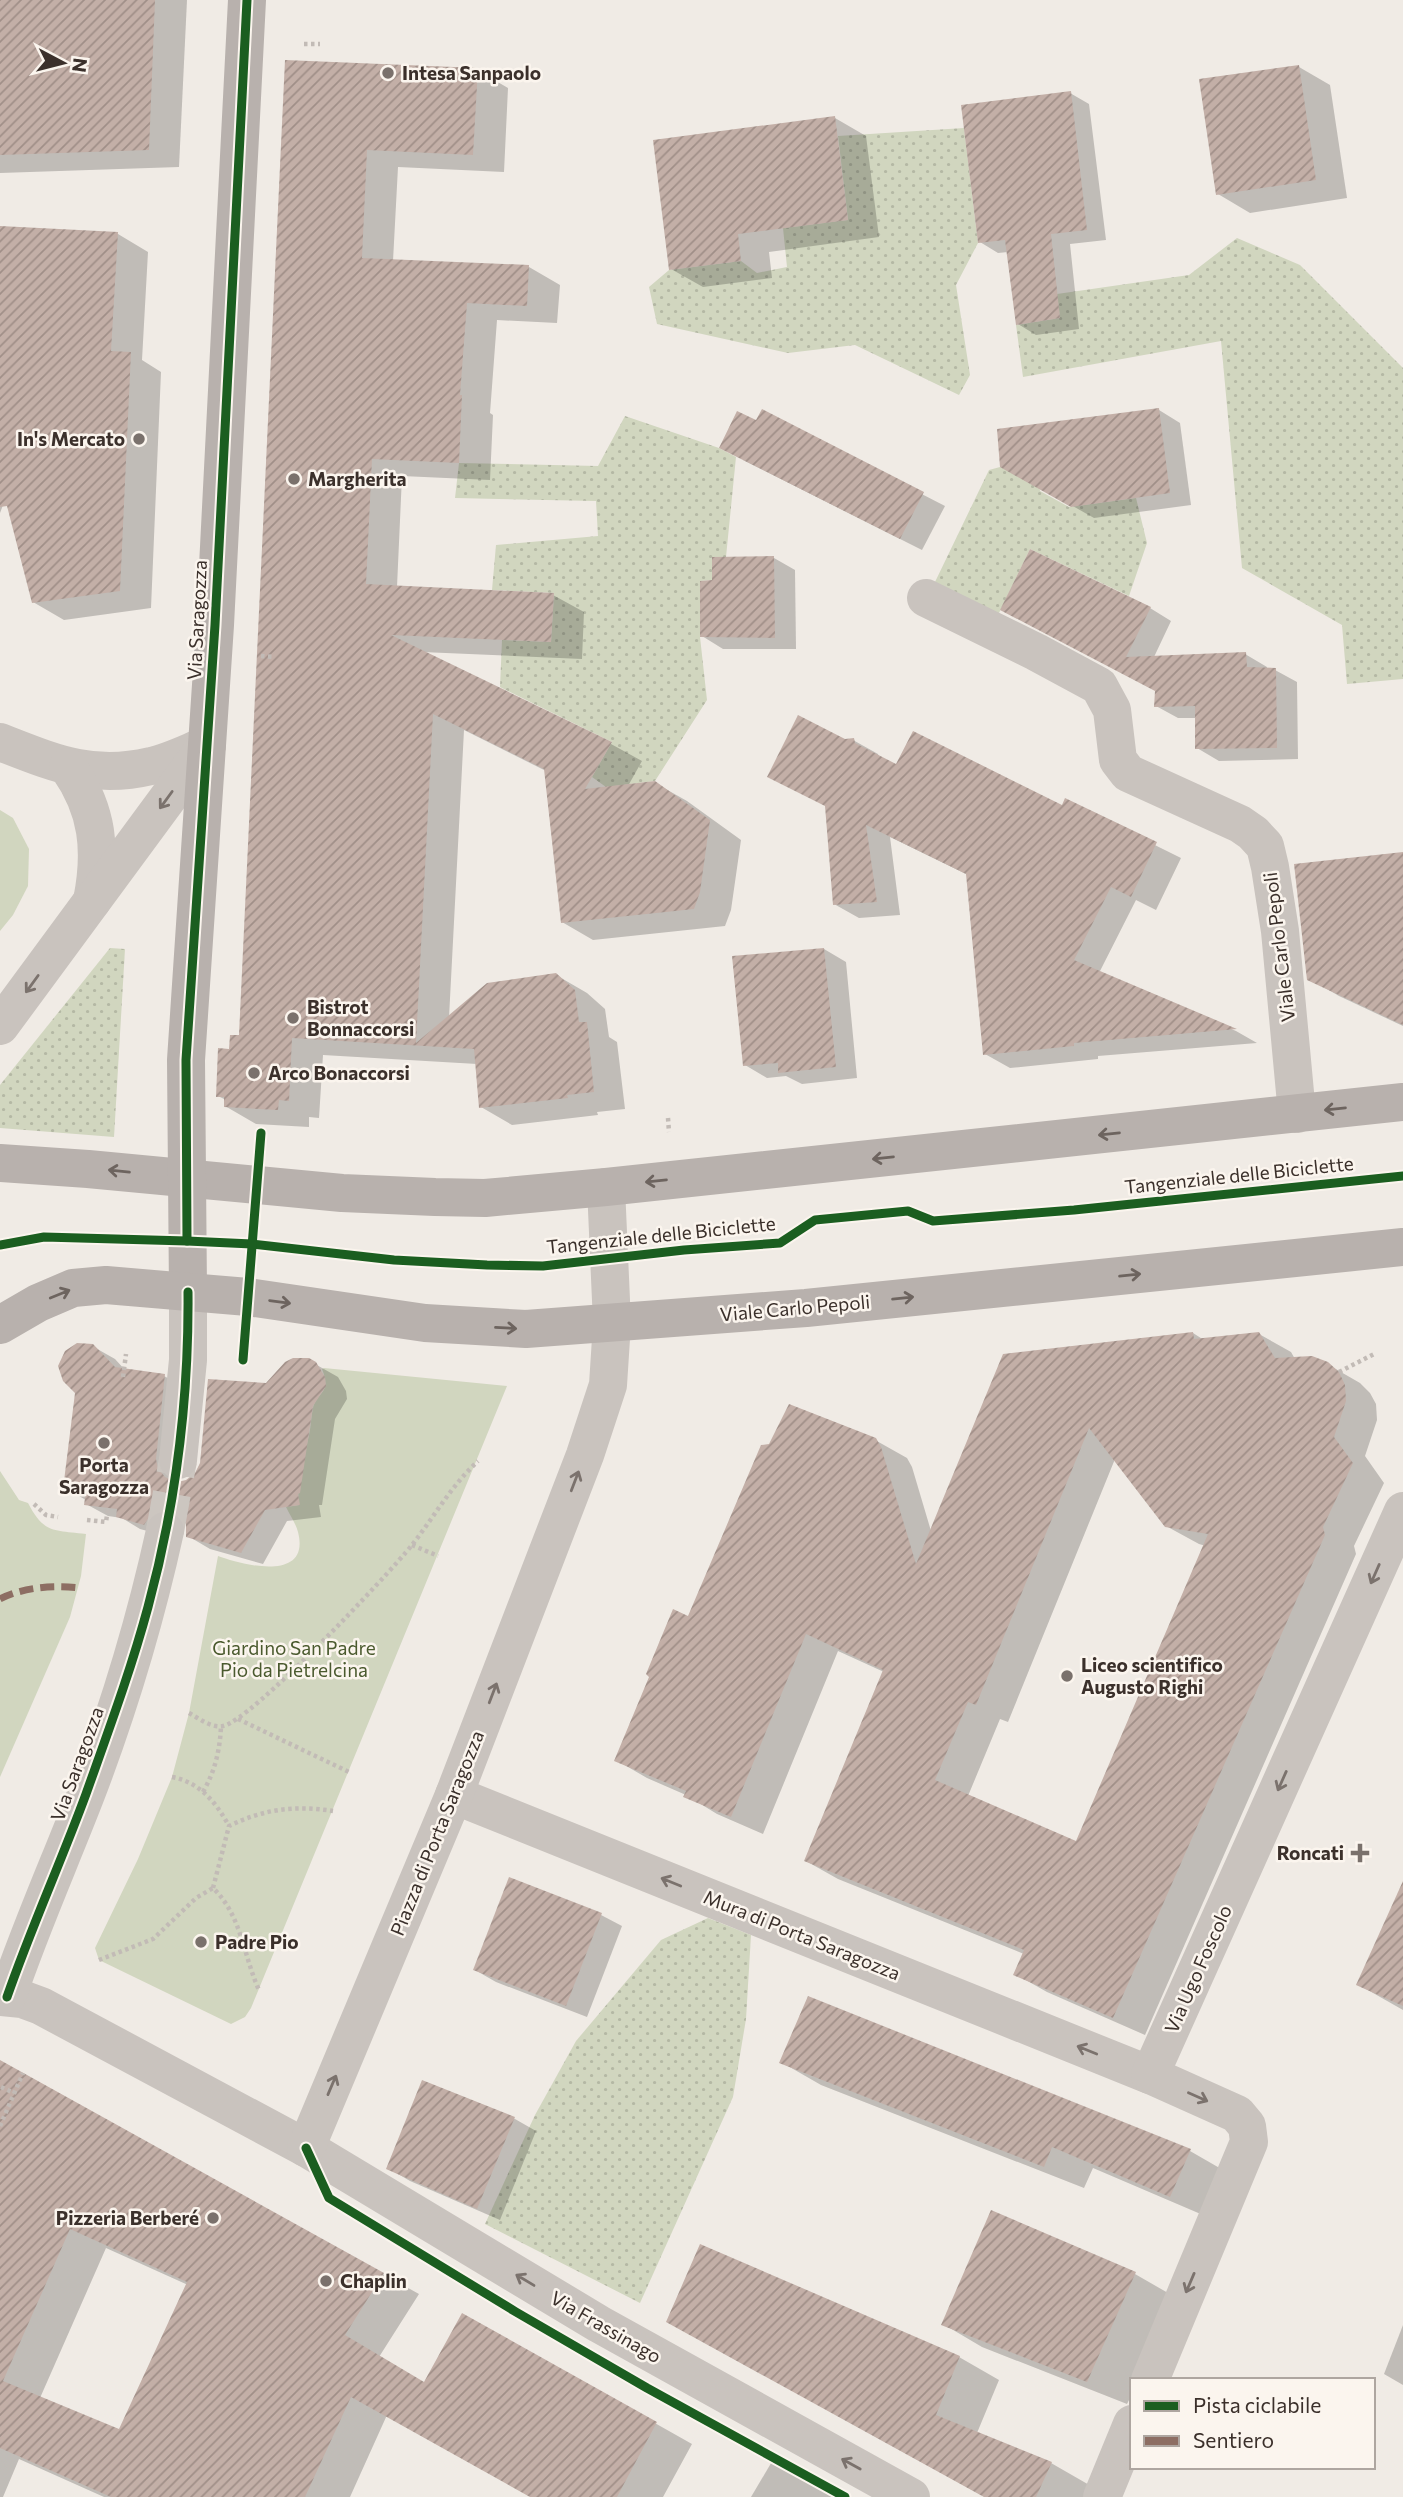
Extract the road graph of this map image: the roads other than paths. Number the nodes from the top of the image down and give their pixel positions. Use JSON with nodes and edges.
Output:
{"nodes":[{"id":1,"x":247,"y":0,"type":"edge"},
{"id":2,"x":926,"y":598,"type":"dead end"},
{"id":3,"x":0,"y":742,"type":"edge"},
{"id":4,"x":207,"y":745,"type":"junction"},
{"id":5,"x":68,"y":767,"type":"junction"},
{"id":6,"x":92,"y":901,"type":"junction"},
{"id":7,"x":0,"y":1026,"type":"edge"},
{"id":8,"x":1403,"y":1102,"type":"edge"},
{"id":9,"x":1297,"y":1114,"type":"junction"},
{"id":10,"x":0,"y":1163,"type":"edge"},
{"id":11,"x":186,"y":1178,"type":"junction"},
{"id":12,"x":606,"y":1187,"type":"junction"},
{"id":13,"x":1403,"y":1247,"type":"edge"},
{"id":14,"x":188,"y":1292,"type":"junction"},
{"id":15,"x":612,"y":1323,"type":"junction"},
{"id":16,"x":0,"y":1325,"type":"edge"},
{"id":17,"x":178,"y":1460,"type":"tunnel mouth"},
{"id":18,"x":1403,"y":1511,"type":"edge"},
{"id":19,"x":165,"y":1531,"type":"tunnel mouth"},
{"id":20,"x":454,"y":1795,"type":"junction"},
{"id":21,"x":3,"y":1997,"type":"edge"},
{"id":22,"x":1150,"y":2075,"type":"junction"},
{"id":23,"x":306,"y":2148,"type":"junction"},
{"id":24,"x":1151,"y":2378,"type":"edge"},
{"id":25,"x":1130,"y":2429,"type":"edge"},
{"id":26,"x":911,"y":2497,"type":"edge"},
{"id":27,"x":1102,"y":2497,"type":"edge"}],
"edges":[{"from":1,"to":4,"type":"main road","name":"Via Saragozza"},
{"from":2,"to":9,"type":"street","name":"Viale Carlo Pepoli"},
{"from":3,"to":5,"type":"street"},
{"from":4,"to":5,"type":"street"},
{"from":4,"to":6,"type":"street","one_way":true},
{"from":4,"to":11,"type":"main road","name":"Via Saragozza"},
{"from":5,"to":6,"type":"street"},
{"from":6,"to":7,"type":"street","one_way":true},
{"from":8,"to":9,"type":"main road","one_way":true},
{"from":9,"to":12,"type":"main road","one_way":true},
{"from":11,"to":10,"type":"main road","one_way":true},
{"from":11,"to":12,"type":"main road"},
{"from":11,"to":14,"type":"main road","name":"Via Saragozza"},
{"from":12,"to":15,"type":"street","name":"Piazza di Porta Saragozza"},
{"from":15,"to":13,"type":"main road","name":"Viale Carlo Pepoli","one_way":true},
{"from":14,"to":15,"type":"main road","name":"Viale Carlo Pepoli","one_way":true},
{"from":16,"to":14,"type":"main road","name":"Viale Carlo Pepoli","one_way":true},
{"from":14,"to":17,"type":"street","name":"Via Saragozza"},
{"from":20,"to":15,"type":"street","name":"Piazza di Porta Saragozza","one_way":true},
{"from":18,"to":22,"type":"street","name":"Via Ugo Foscolo","one_way":true},
{"from":19,"to":21,"type":"street","name":"Via Saragozza"},
{"from":22,"to":20,"type":"street","name":"Mura di Porta Saragozza","one_way":true},
{"from":23,"to":20,"type":"street","name":"Piazza di Porta Saragozza","one_way":true},
{"from":21,"to":23,"type":"street"},
{"from":22,"to":24,"type":"street","one_way":true},
{"from":26,"to":23,"type":"street","name":"Via Frassinago","one_way":true},
{"from":25,"to":27,"type":"street"}]}
